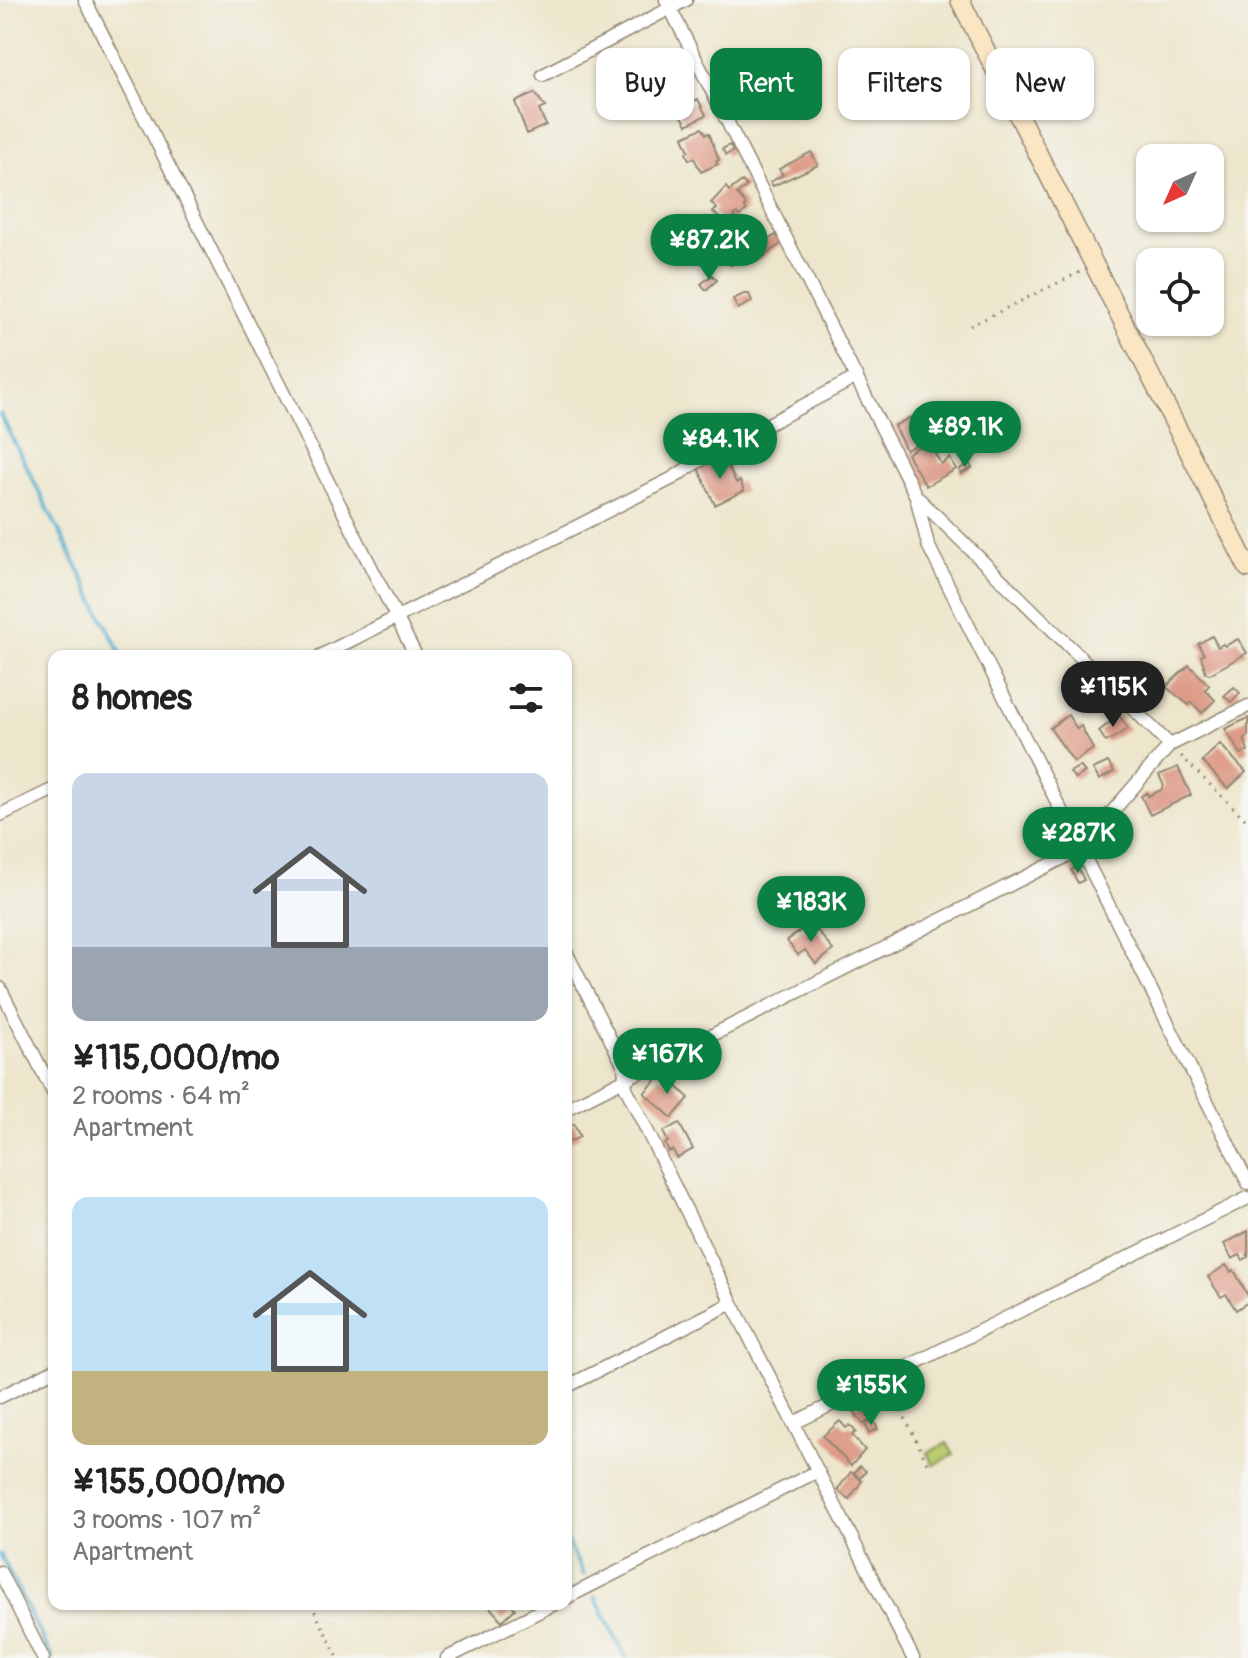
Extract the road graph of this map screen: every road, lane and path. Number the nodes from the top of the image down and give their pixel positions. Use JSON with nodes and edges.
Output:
{"nodes":[{"id":1,"x":85,"y":0,"type":"edge"},
{"id":2,"x":686,"y":0,"type":"edge"},
{"id":3,"x":960,"y":0,"type":"edge"},
{"id":4,"x":668,"y":4,"type":"edge"},
{"id":5,"x":543,"y":75,"type":"dead end"},
{"id":6,"x":1094,"y":265,"type":"junction"},
{"id":7,"x":970,"y":326,"type":"dead end"},
{"id":8,"x":857,"y":377,"type":"junction"},
{"id":9,"x":916,"y":496,"type":"junction"},
{"id":10,"x":1248,"y":568,"type":"edge"},
{"id":11,"x":396,"y":618,"type":"junction"},
{"id":12,"x":332,"y":650,"type":"edge"},
{"id":13,"x":413,"y":650,"type":"edge"},
{"id":14,"x":1248,"y":706,"type":"edge"},
{"id":15,"x":1170,"y":745,"type":"junction"},
{"id":16,"x":48,"y":792,"type":"edge"},
{"id":17,"x":0,"y":815,"type":"edge"},
{"id":18,"x":1248,"y":822,"type":"edge"},
{"id":19,"x":1079,"y":850,"type":"junction"},
{"id":20,"x":572,"y":964,"type":"edge"},
{"id":21,"x":0,"y":988,"type":"edge"},
{"id":22,"x":625,"y":1079,"type":"junction"},
{"id":23,"x":48,"y":1082,"type":"edge"},
{"id":24,"x":572,"y":1106,"type":"edge"},
{"id":25,"x":1248,"y":1183,"type":"edge"},
{"id":26,"x":1248,"y":1198,"type":"edge"},
{"id":27,"x":732,"y":1303,"type":"junction"},
{"id":28,"x":48,"y":1373,"type":"edge"},
{"id":29,"x":884,"y":1376,"type":"junction"},
{"id":30,"x":572,"y":1384,"type":"edge"},
{"id":31,"x":0,"y":1397,"type":"edge"},
{"id":32,"x":794,"y":1423,"type":"junction"},
{"id":33,"x":928,"y":1465,"type":"dead end"},
{"id":34,"x":818,"y":1471,"type":"junction"},
{"id":35,"x":0,"y":1572,"type":"edge"},
{"id":36,"x":572,"y":1595,"type":"edge"},
{"id":37,"x":314,"y":1610,"type":"edge"},
{"id":38,"x":542,"y":1610,"type":"edge"},
{"id":39,"x":43,"y":1658,"type":"edge"},
{"id":40,"x":338,"y":1658,"type":"edge"},
{"id":41,"x":447,"y":1658,"type":"edge"},
{"id":42,"x":913,"y":1658,"type":"edge"}],
"edges":[{"from":1,"to":11,"type":"street"},
{"from":2,"to":4,"type":"street"},
{"from":3,"to":6,"type":"street"},
{"from":4,"to":5,"type":"street"},
{"from":4,"to":8,"type":"street"},
{"from":6,"to":7,"type":"path"},
{"from":6,"to":10,"type":"street"},
{"from":8,"to":9,"type":"street"},
{"from":8,"to":11,"type":"street"},
{"from":9,"to":15,"type":"street"},
{"from":9,"to":19,"type":"street"},
{"from":11,"to":12,"type":"street"},
{"from":11,"to":13,"type":"street"},
{"from":14,"to":15,"type":"street"},
{"from":15,"to":18,"type":"path"},
{"from":15,"to":19,"type":"street"},
{"from":16,"to":17,"type":"street"},
{"from":19,"to":22,"type":"street"},
{"from":19,"to":25,"type":"street"},
{"from":20,"to":22,"type":"street"},
{"from":21,"to":23,"type":"street"},
{"from":22,"to":24,"type":"street"},
{"from":22,"to":27,"type":"street"},
{"from":26,"to":29,"type":"street"},
{"from":27,"to":30,"type":"street"},
{"from":27,"to":32,"type":"street"},
{"from":28,"to":31,"type":"street"},
{"from":29,"to":32,"type":"street"},
{"from":29,"to":33,"type":"path"},
{"from":32,"to":34,"type":"street"},
{"from":34,"to":36,"type":"street"},
{"from":34,"to":42,"type":"street"},
{"from":35,"to":39,"type":"street"},
{"from":37,"to":40,"type":"path"},
{"from":38,"to":41,"type":"street"}]}
